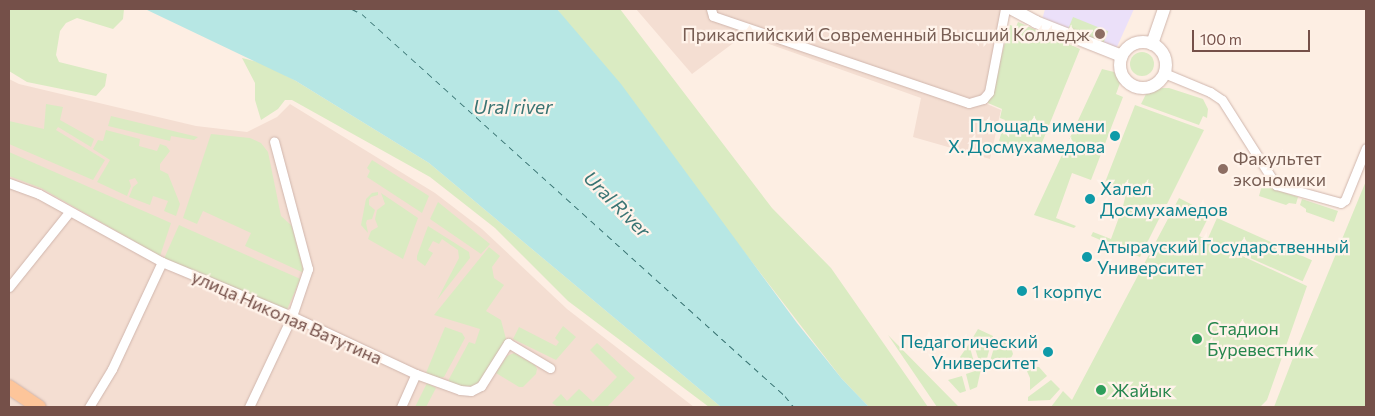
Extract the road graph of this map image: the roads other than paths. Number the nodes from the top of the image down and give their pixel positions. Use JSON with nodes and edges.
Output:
{"nodes":[{"id":1,"x":711,"y":9,"type":"edge"},
{"id":2,"x":1005,"y":9,"type":"edge"},
{"id":3,"x":1012,"y":9,"type":"edge"},
{"id":4,"x":1164,"y":9,"type":"edge"},
{"id":5,"x":1152,"y":44,"type":"junction"},
{"id":6,"x":1122,"y":56,"type":"junction"},
{"id":7,"x":1164,"y":74,"type":"junction"},
{"id":8,"x":274,"y":141,"type":"dead end"},
{"id":9,"x":1366,"y":148,"type":"edge"},
{"id":10,"x":9,"y":183,"type":"edge"},
{"id":11,"x":69,"y":212,"type":"junction"},
{"id":12,"x":162,"y":262,"type":"junction"},
{"id":13,"x":9,"y":287,"type":"edge"},
{"id":14,"x":292,"y":316,"type":"junction"},
{"id":15,"x":550,"y":368,"type":"dead end"},
{"id":16,"x":416,"y":374,"type":"junction"},
{"id":17,"x":9,"y":388,"type":"edge"},
{"id":18,"x":39,"y":407,"type":"edge"},
{"id":19,"x":89,"y":407,"type":"edge"},
{"id":20,"x":249,"y":407,"type":"edge"},
{"id":21,"x":401,"y":407,"type":"edge"}],
"edges":[{"from":1,"to":2,"type":"street"},
{"from":3,"to":6,"type":"street"},
{"from":4,"to":5,"type":"street"},
{"from":5,"to":6,"type":"street"},
{"from":5,"to":7,"type":"street"},
{"from":6,"to":7,"type":"street"},
{"from":7,"to":9,"type":"street"},
{"from":8,"to":14,"type":"street"},
{"from":10,"to":11,"type":"street","name":"улица Николая Ватутина"},
{"from":11,"to":12,"type":"street","name":"улица Николая Ватутина"},
{"from":11,"to":13,"type":"street"},
{"from":12,"to":14,"type":"street","name":"улица Николая Ватутина"},
{"from":12,"to":19,"type":"street"},
{"from":14,"to":16,"type":"street","name":"улица Николая Ватутина"},
{"from":14,"to":20,"type":"street"},
{"from":15,"to":16,"type":"street","name":"улица Николая Ватутина"},
{"from":16,"to":21,"type":"street"},
{"from":17,"to":18,"type":"main road"}]}
